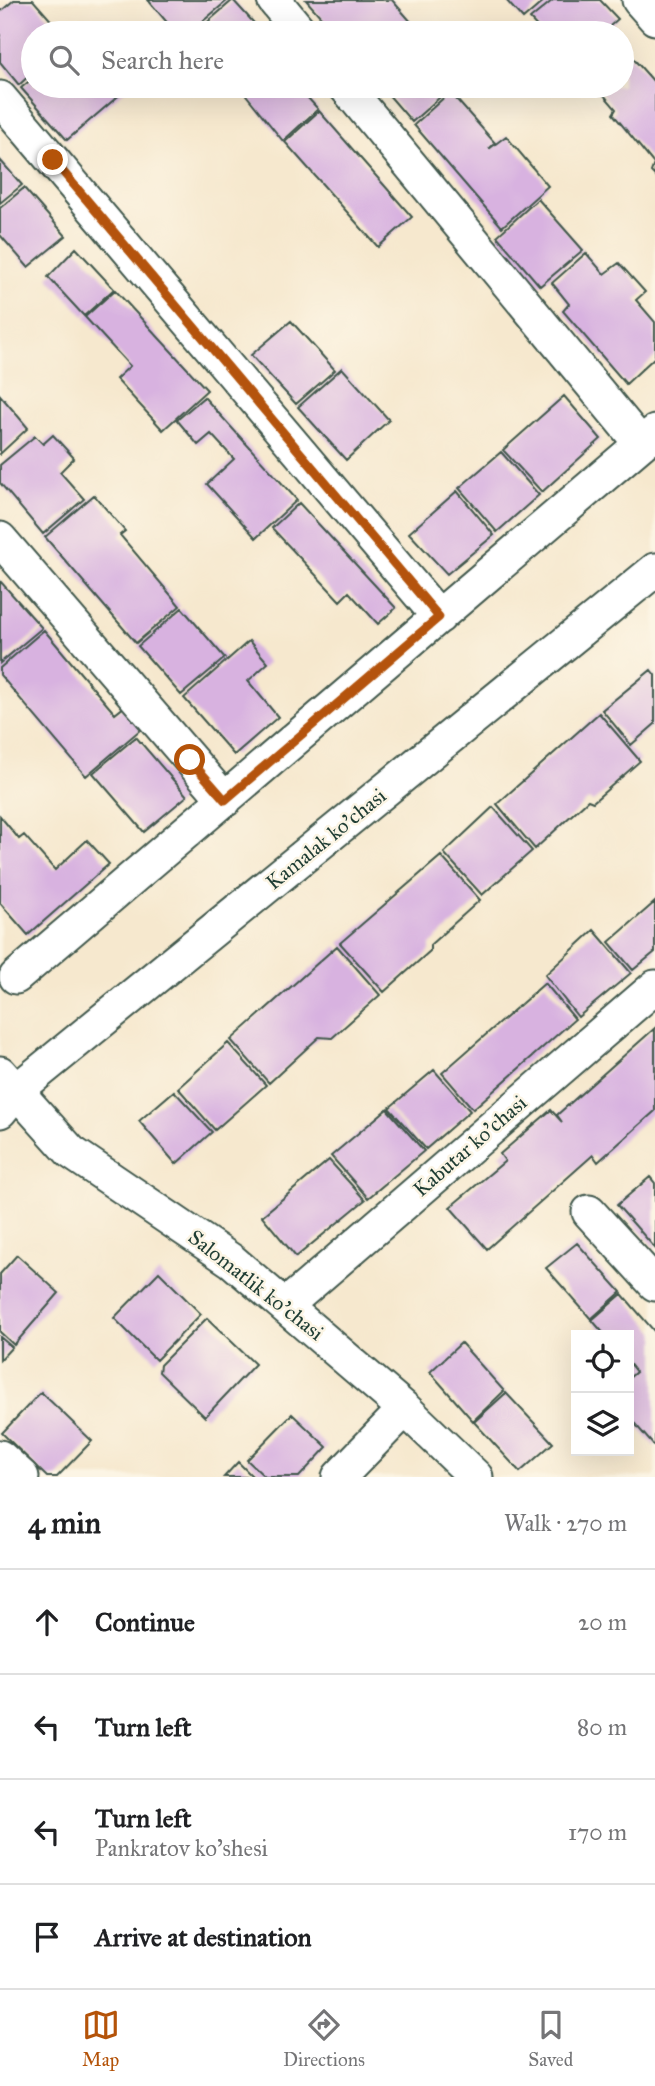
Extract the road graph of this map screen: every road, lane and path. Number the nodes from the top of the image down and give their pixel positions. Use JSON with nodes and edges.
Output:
{"nodes":[{"id":1,"x":274,"y":0,"type":"edge"},
{"id":2,"x":639,"y":0,"type":"edge"},
{"id":3,"x":655,"y":18,"type":"edge"},
{"id":4,"x":291,"y":21,"type":"edge"},
{"id":5,"x":0,"y":98,"type":"edge"},
{"id":6,"x":355,"y":98,"type":"edge"},
{"id":7,"x":648,"y":438,"type":"edge"},
{"id":8,"x":0,"y":539,"type":"edge"},
{"id":9,"x":655,"y":570,"type":"edge"},
{"id":10,"x":439,"y":617,"type":"junction"},
{"id":11,"x":225,"y":800,"type":"junction"},
{"id":12,"x":16,"y":977,"type":"dead end"},
{"id":13,"x":655,"y":987,"type":"edge"},
{"id":14,"x":6,"y":1091,"type":"edge"},
{"id":15,"x":590,"y":1212,"type":"dead end"},
{"id":16,"x":655,"y":1283,"type":"edge"},
{"id":17,"x":285,"y":1306,"type":"junction"},
{"id":18,"x":405,"y":1409,"type":"junction"},
{"id":19,"x":0,"y":1457,"type":"edge"},
{"id":20,"x":22,"y":1477,"type":"edge"},
{"id":21,"x":339,"y":1477,"type":"edge"},
{"id":22,"x":477,"y":1477,"type":"edge"}],
"edges":[{"from":1,"to":4,"type":"street"},
{"from":2,"to":3,"type":"street"},
{"from":5,"to":10,"type":"street"},
{"from":6,"to":7,"type":"street"},
{"from":7,"to":10,"type":"street"},
{"from":8,"to":11,"type":"street"},
{"from":9,"to":14,"type":"street","name":"Kamalak ko'chasi"},
{"from":10,"to":11,"type":"street"},
{"from":11,"to":12,"type":"street"},
{"from":13,"to":17,"type":"street","name":"Kabutar ko'chasi"},
{"from":14,"to":17,"type":"street","name":"Salomatlik ko'chasi"},
{"from":15,"to":16,"type":"street"},
{"from":17,"to":18,"type":"street","name":"Salomatlik ko'chasi"},
{"from":18,"to":21,"type":"street"},
{"from":18,"to":22,"type":"street","name":"Salomatlik ko'chasi"},
{"from":19,"to":20,"type":"street"}]}
